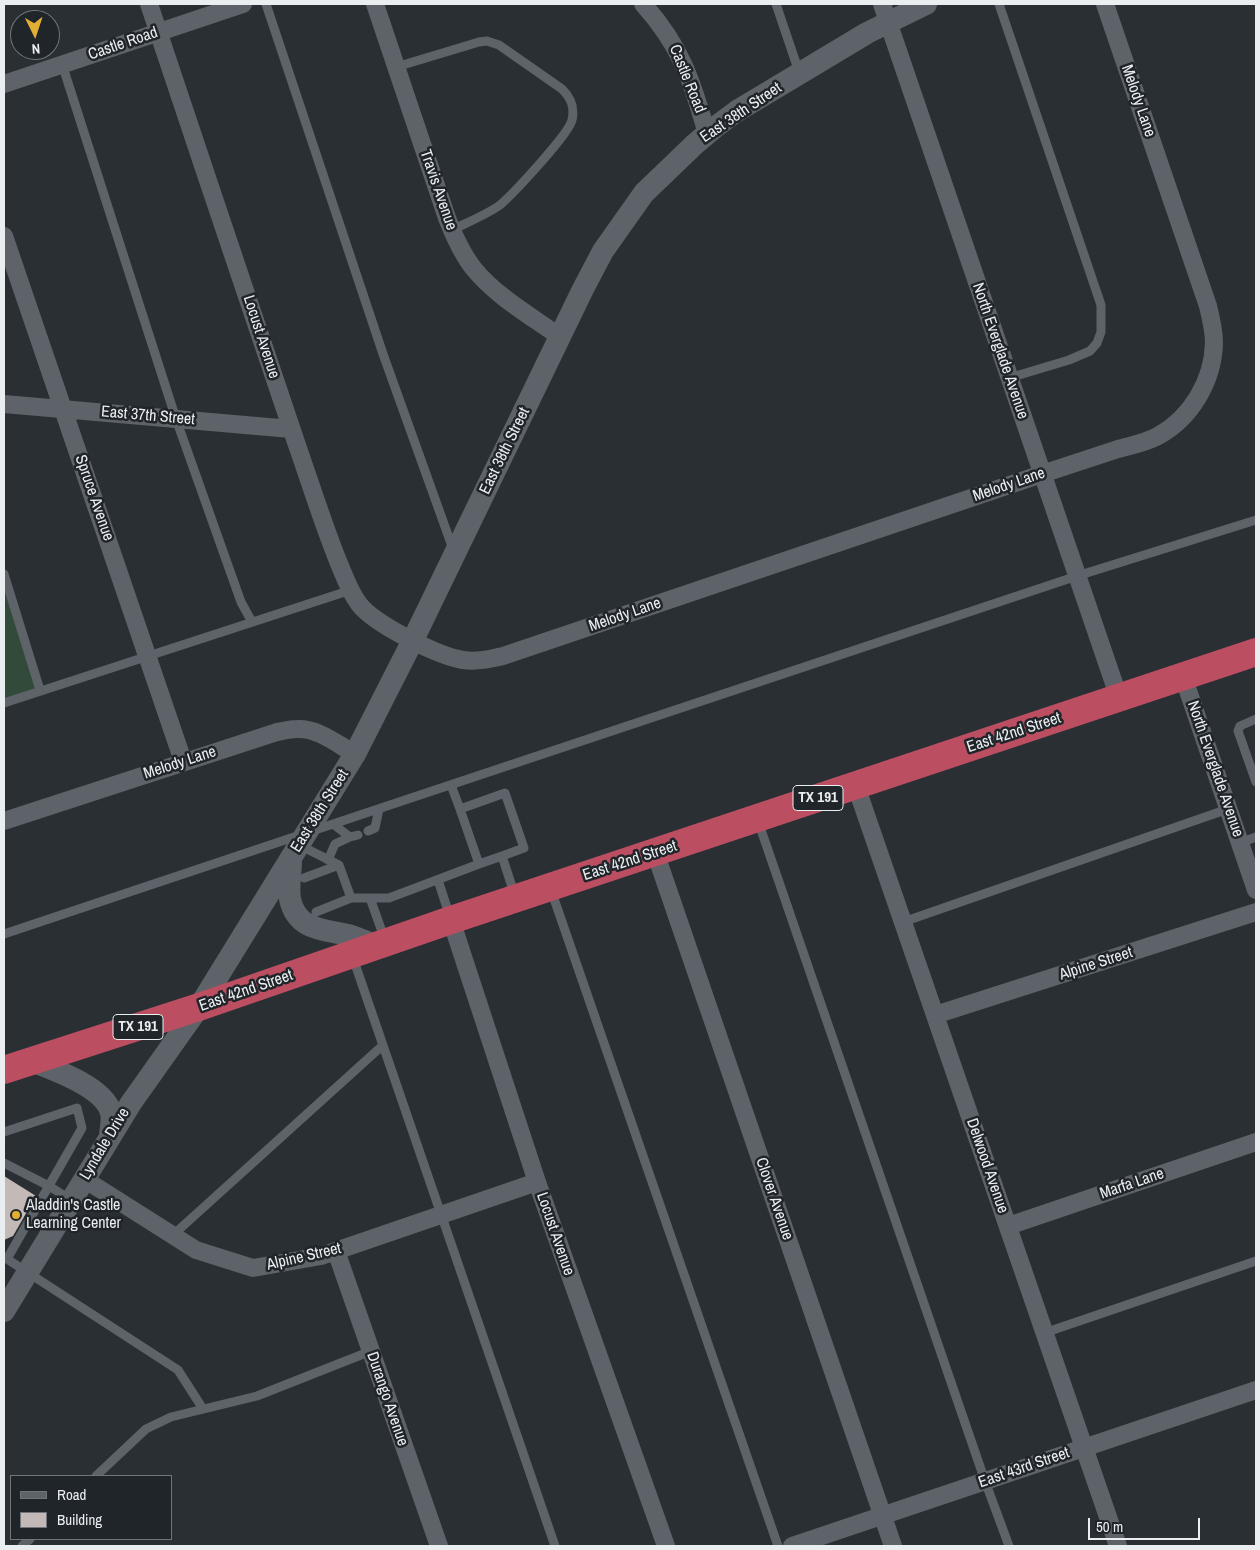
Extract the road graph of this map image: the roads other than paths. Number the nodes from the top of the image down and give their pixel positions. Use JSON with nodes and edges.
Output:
{"nodes":[{"id":1,"x":149,"y":4,"type":"edge"},
{"id":2,"x":243,"y":4,"type":"edge"},
{"id":3,"x":266,"y":4,"type":"edge"},
{"id":4,"x":375,"y":4,"type":"edge"},
{"id":5,"x":643,"y":4,"type":"edge"},
{"id":6,"x":776,"y":4,"type":"edge"},
{"id":7,"x":926,"y":4,"type":"edge"},
{"id":8,"x":999,"y":4,"type":"edge"},
{"id":9,"x":1105,"y":4,"type":"edge"},
{"id":10,"x":885,"y":13,"type":"edge"},
{"id":11,"x":159,"y":32,"type":"junction"},
{"id":12,"x":62,"y":64,"type":"junction"},
{"id":13,"x":396,"y":67,"type":"junction"},
{"id":14,"x":799,"y":74,"type":"junction"},
{"id":15,"x":4,"y":84,"type":"edge"},
{"id":16,"x":708,"y":134,"type":"junction"},
{"id":17,"x":452,"y":230,"type":"junction"},
{"id":18,"x":4,"y":236,"type":"edge"},
{"id":19,"x":560,"y":337,"type":"junction"},
{"id":20,"x":1009,"y":378,"type":"junction"},
{"id":21,"x":4,"y":404,"type":"edge"},
{"id":22,"x":63,"y":409,"type":"junction"},
{"id":23,"x":176,"y":419,"type":"junction"},
{"id":24,"x":292,"y":429,"type":"junction"},
{"id":25,"x":1042,"y":474,"type":"junction"},
{"id":26,"x":1256,"y":520,"type":"edge"},
{"id":27,"x":455,"y":554,"type":"junction"},
{"id":28,"x":4,"y":574,"type":"edge"},
{"id":29,"x":1077,"y":576,"type":"junction"},
{"id":30,"x":350,"y":590,"type":"junction"},
{"id":31,"x":252,"y":622,"type":"junction"},
{"id":32,"x":413,"y":640,"type":"junction"},
{"id":33,"x":148,"y":656,"type":"junction"},
{"id":34,"x":1253,"y":656,"type":"edge"},
{"id":35,"x":1183,"y":676,"type":"junction"},
{"id":36,"x":40,"y":690,"type":"junction"},
{"id":37,"x":1119,"y":698,"type":"junction"},
{"id":38,"x":4,"y":703,"type":"edge"},
{"id":39,"x":1256,"y":719,"type":"edge"},
{"id":40,"x":354,"y":754,"type":"junction"},
{"id":41,"x":184,"y":761,"type":"junction"},
{"id":42,"x":1256,"y":782,"type":"edge"},
{"id":43,"x":451,"y":785,"type":"junction"},
{"id":44,"x":856,"y":786,"type":"junction"},
{"id":45,"x":379,"y":809,"type":"junction"},
{"id":46,"x":460,"y":809,"type":"junction"},
{"id":47,"x":1228,"y":809,"type":"junction"},
{"id":48,"x":757,"y":818,"type":"junction"},
{"id":49,"x":4,"y":821,"type":"edge"},
{"id":50,"x":333,"y":824,"type":"junction"},
{"id":51,"x":359,"y":834,"type":"junction"},
{"id":52,"x":1248,"y":840,"type":"edge"},
{"id":53,"x":298,"y":845,"type":"junction"},
{"id":54,"x":656,"y":852,"type":"junction"},
{"id":55,"x":502,"y":856,"type":"junction"},
{"id":56,"x":328,"y":860,"type":"junction"},
{"id":57,"x":479,"y":864,"type":"junction"},
{"id":58,"x":338,"y":865,"type":"junction"},
{"id":59,"x":304,"y":878,"type":"dead end"},
{"id":60,"x":438,"y":880,"type":"junction"},
{"id":61,"x":550,"y":887,"type":"junction"},
{"id":62,"x":1256,"y":890,"type":"edge"},
{"id":63,"x":351,"y":898,"type":"junction"},
{"id":64,"x":370,"y":898,"type":"junction"},
{"id":65,"x":516,"y":899,"type":"junction"},
{"id":66,"x":316,"y":912,"type":"dead end"},
{"id":67,"x":1256,"y":912,"type":"edge"},
{"id":68,"x":451,"y":920,"type":"junction"},
{"id":69,"x":903,"y":922,"type":"junction"},
{"id":70,"x":4,"y":934,"type":"edge"},
{"id":71,"x":381,"y":945,"type":"junction"},
{"id":72,"x":352,"y":955,"type":"junction"},
{"id":73,"x":199,"y":1007,"type":"junction"},
{"id":74,"x":935,"y":1016,"type":"junction"},
{"id":75,"x":382,"y":1046,"type":"junction"},
{"id":76,"x":30,"y":1061,"type":"junction"},
{"id":77,"x":4,"y":1070,"type":"edge"},
{"id":78,"x":4,"y":1132,"type":"edge"},
{"id":79,"x":110,"y":1137,"type":"junction"},
{"id":80,"x":1256,"y":1142,"type":"edge"},
{"id":81,"x":4,"y":1163,"type":"edge"},
{"id":82,"x":84,"y":1179,"type":"junction"},
{"id":83,"x":537,"y":1182,"type":"junction"},
{"id":84,"x":49,"y":1186,"type":"junction"},
{"id":85,"x":72,"y":1200,"type":"junction"},
{"id":86,"x":440,"y":1215,"type":"junction"},
{"id":87,"x":1008,"y":1226,"type":"junction"},
{"id":88,"x":174,"y":1235,"type":"junction"},
{"id":89,"x":336,"y":1251,"type":"junction"},
{"id":90,"x":6,"y":1257,"type":"edge"},
{"id":91,"x":1256,"y":1260,"type":"edge"},
{"id":92,"x":28,"y":1271,"type":"junction"},
{"id":93,"x":4,"y":1311,"type":"edge"},
{"id":94,"x":1044,"y":1333,"type":"junction"},
{"id":95,"x":371,"y":1352,"type":"junction"},
{"id":96,"x":1256,"y":1390,"type":"edge"},
{"id":97,"x":203,"y":1409,"type":"junction"},
{"id":98,"x":1084,"y":1448,"type":"junction"},
{"id":99,"x":97,"y":1475,"type":"edge"},
{"id":100,"x":985,"y":1481,"type":"junction"},
{"id":101,"x":883,"y":1516,"type":"junction"},
{"id":102,"x":439,"y":1546,"type":"edge"},
{"id":103,"x":554,"y":1546,"type":"edge"},
{"id":104,"x":666,"y":1546,"type":"edge"},
{"id":105,"x":778,"y":1546,"type":"edge"},
{"id":106,"x":792,"y":1546,"type":"edge"},
{"id":107,"x":893,"y":1546,"type":"edge"},
{"id":108,"x":1009,"y":1546,"type":"edge"},
{"id":109,"x":1118,"y":1546,"type":"edge"}],
"edges":[{"from":1,"to":11,"type":"street","name":"Locust Avenue"},
{"from":2,"to":11,"type":"street","name":"Castle Road"},
{"from":3,"to":27,"type":"lane"},
{"from":4,"to":13,"type":"street","name":"Travis Avenue"},
{"from":5,"to":16,"type":"street","name":"Castle Road"},
{"from":6,"to":14,"type":"lane"},
{"from":7,"to":10,"type":"street","name":"East 38th Street"},
{"from":8,"to":20,"type":"lane"},
{"from":9,"to":25,"type":"street","name":"Melody Lane"},
{"from":10,"to":14,"type":"street","name":"East 38th Street"},
{"from":10,"to":20,"type":"street","name":"North Everglade Avenue"},
{"from":11,"to":12,"type":"street","name":"Castle Road"},
{"from":11,"to":24,"type":"street","name":"Locust Avenue"},
{"from":12,"to":15,"type":"street","name":"Castle Road"},
{"from":12,"to":23,"type":"lane"},
{"from":13,"to":17,"type":"street","name":"Travis Avenue"},
{"from":13,"to":17,"type":"lane"},
{"from":14,"to":16,"type":"street","name":"East 38th Street"},
{"from":16,"to":19,"type":"street","name":"East 38th Street"},
{"from":17,"to":19,"type":"street","name":"Travis Avenue"},
{"from":18,"to":22,"type":"street","name":"Spruce Avenue"},
{"from":19,"to":27,"type":"street","name":"East 38th Street"},
{"from":20,"to":25,"type":"street","name":"North Everglade Avenue"},
{"from":21,"to":22,"type":"street","name":"East 37th Street"},
{"from":22,"to":23,"type":"street","name":"East 37th Street"},
{"from":22,"to":33,"type":"street","name":"Spruce Avenue"},
{"from":23,"to":24,"type":"street","name":"East 37th Street"},
{"from":23,"to":31,"type":"lane"},
{"from":24,"to":30,"type":"street","name":"Locust Avenue"},
{"from":25,"to":29,"type":"street","name":"North Everglade Avenue"},
{"from":25,"to":32,"type":"street","name":"Melody Lane"},
{"from":26,"to":29,"type":"lane"},
{"from":27,"to":32,"type":"street","name":"East 38th Street"},
{"from":28,"to":36,"type":"lane"},
{"from":29,"to":37,"type":"street","name":"North Everglade Avenue"},
{"from":29,"to":43,"type":"lane"},
{"from":30,"to":31,"type":"lane"},
{"from":30,"to":32,"type":"street","name":"Locust Avenue"},
{"from":31,"to":33,"type":"lane"},
{"from":32,"to":40,"type":"street","name":"East 38th Street"},
{"from":33,"to":36,"type":"lane"},
{"from":33,"to":41,"type":"street","name":"Spruce Avenue"},
{"from":34,"to":35,"type":"highway","name":"East 42nd Street","number":"TX 191"},
{"from":35,"to":37,"type":"highway","name":"East 42nd Street","number":"TX 191"},
{"from":35,"to":47,"type":"street","name":"North Everglade Avenue"},
{"from":36,"to":38,"type":"lane"},
{"from":37,"to":44,"type":"highway","name":"East 42nd Street","number":"TX 191"},
{"from":39,"to":42,"type":"lane"},
{"from":40,"to":41,"type":"street","name":"Melody Lane"},
{"from":40,"to":53,"type":"street","name":"East 38th Street"},
{"from":41,"to":49,"type":"street","name":"Melody Lane"},
{"from":43,"to":45,"type":"lane"},
{"from":43,"to":46,"type":"lane"},
{"from":44,"to":48,"type":"highway","name":"East 42nd Street","number":"TX 191"},
{"from":44,"to":69,"type":"street","name":"Delwood Avenue"},
{"from":45,"to":50,"type":"lane"},
{"from":45,"to":51,"type":"lane"},
{"from":46,"to":55,"type":"lane"},
{"from":46,"to":57,"type":"lane"},
{"from":47,"to":52,"type":"street","name":"North Everglade Avenue"},
{"from":47,"to":69,"type":"lane"},
{"from":48,"to":54,"type":"highway","name":"East 42nd Street","number":"TX 191"},
{"from":48,"to":100,"type":"lane"},
{"from":50,"to":51,"type":"lane"},
{"from":50,"to":53,"type":"lane"},
{"from":51,"to":56,"type":"lane"},
{"from":52,"to":62,"type":"street","name":"North Everglade Avenue"},
{"from":53,"to":56,"type":"lane"},
{"from":53,"to":70,"type":"lane"},
{"from":53,"to":71,"type":"street"},
{"from":53,"to":73,"type":"street","name":"East 38th Street"},
{"from":54,"to":61,"type":"highway","name":"East 42nd Street","number":"TX 191"},
{"from":54,"to":101,"type":"street","name":"Clover Avenue"},
{"from":55,"to":57,"type":"lane"},
{"from":55,"to":65,"type":"lane"},
{"from":56,"to":58,"type":"lane"},
{"from":57,"to":60,"type":"lane"},
{"from":58,"to":59,"type":"lane"},
{"from":58,"to":63,"type":"lane"},
{"from":60,"to":64,"type":"lane"},
{"from":60,"to":68,"type":"lane"},
{"from":61,"to":65,"type":"highway","name":"East 42nd Street","number":"TX 191"},
{"from":61,"to":105,"type":"lane"},
{"from":63,"to":64,"type":"lane"},
{"from":63,"to":66,"type":"lane"},
{"from":64,"to":71,"type":"lane"},
{"from":65,"to":68,"type":"highway","name":"East 42nd Street","number":"TX 191"},
{"from":67,"to":74,"type":"street","name":"Alpine Street"},
{"from":68,"to":71,"type":"highway","name":"East 42nd Street","number":"TX 191"},
{"from":68,"to":83,"type":"street","name":"Locust Avenue"},
{"from":69,"to":74,"type":"street","name":"Delwood Avenue"},
{"from":71,"to":72,"type":"highway","name":"East 42nd Street","number":"TX 191"},
{"from":72,"to":73,"type":"highway","name":"East 42nd Street","number":"TX 191"},
{"from":72,"to":75,"type":"lane"},
{"from":73,"to":76,"type":"highway","name":"East 42nd Street","number":"TX 191"},
{"from":73,"to":79,"type":"street","name":"Lyndale Drive"},
{"from":74,"to":87,"type":"street","name":"Delwood Avenue"},
{"from":75,"to":86,"type":"lane"},
{"from":75,"to":88,"type":"lane"},
{"from":76,"to":77,"type":"highway","name":"East 42nd Street","number":"TX 191"},
{"from":76,"to":79,"type":"street"},
{"from":78,"to":84,"type":"lane"},
{"from":79,"to":82,"type":"street","name":"Lyndale Drive"},
{"from":80,"to":87,"type":"street","name":"Marfa Lane"},
{"from":81,"to":84,"type":"lane"},
{"from":82,"to":85,"type":"street","name":"Lyndale Drive"},
{"from":82,"to":88,"type":"street","name":"Alpine Street"},
{"from":83,"to":86,"type":"street","name":"Alpine Street"},
{"from":83,"to":104,"type":"street","name":"Locust Avenue"},
{"from":84,"to":85,"type":"lane"},
{"from":84,"to":90,"type":"lane"},
{"from":85,"to":92,"type":"street","name":"Lyndale Drive"},
{"from":86,"to":89,"type":"street","name":"Alpine Street"},
{"from":86,"to":103,"type":"lane"},
{"from":87,"to":94,"type":"street","name":"Delwood Avenue"},
{"from":88,"to":89,"type":"street","name":"Alpine Street"},
{"from":89,"to":95,"type":"street","name":"Durango Avenue"},
{"from":90,"to":92,"type":"lane"},
{"from":91,"to":94,"type":"lane"},
{"from":92,"to":93,"type":"street","name":"Lyndale Drive"},
{"from":92,"to":97,"type":"lane"},
{"from":94,"to":98,"type":"street","name":"Delwood Avenue"},
{"from":95,"to":97,"type":"lane"},
{"from":95,"to":102,"type":"street","name":"Durango Avenue"},
{"from":96,"to":98,"type":"street","name":"East 43rd Street"},
{"from":97,"to":99,"type":"lane"},
{"from":98,"to":100,"type":"street","name":"East 43rd Street"},
{"from":98,"to":109,"type":"street","name":"Delwood Avenue"},
{"from":100,"to":101,"type":"street","name":"East 43rd Street"},
{"from":100,"to":108,"type":"lane"},
{"from":101,"to":106,"type":"street","name":"East 43rd Street"},
{"from":101,"to":107,"type":"street","name":"Clover Avenue"}]}
